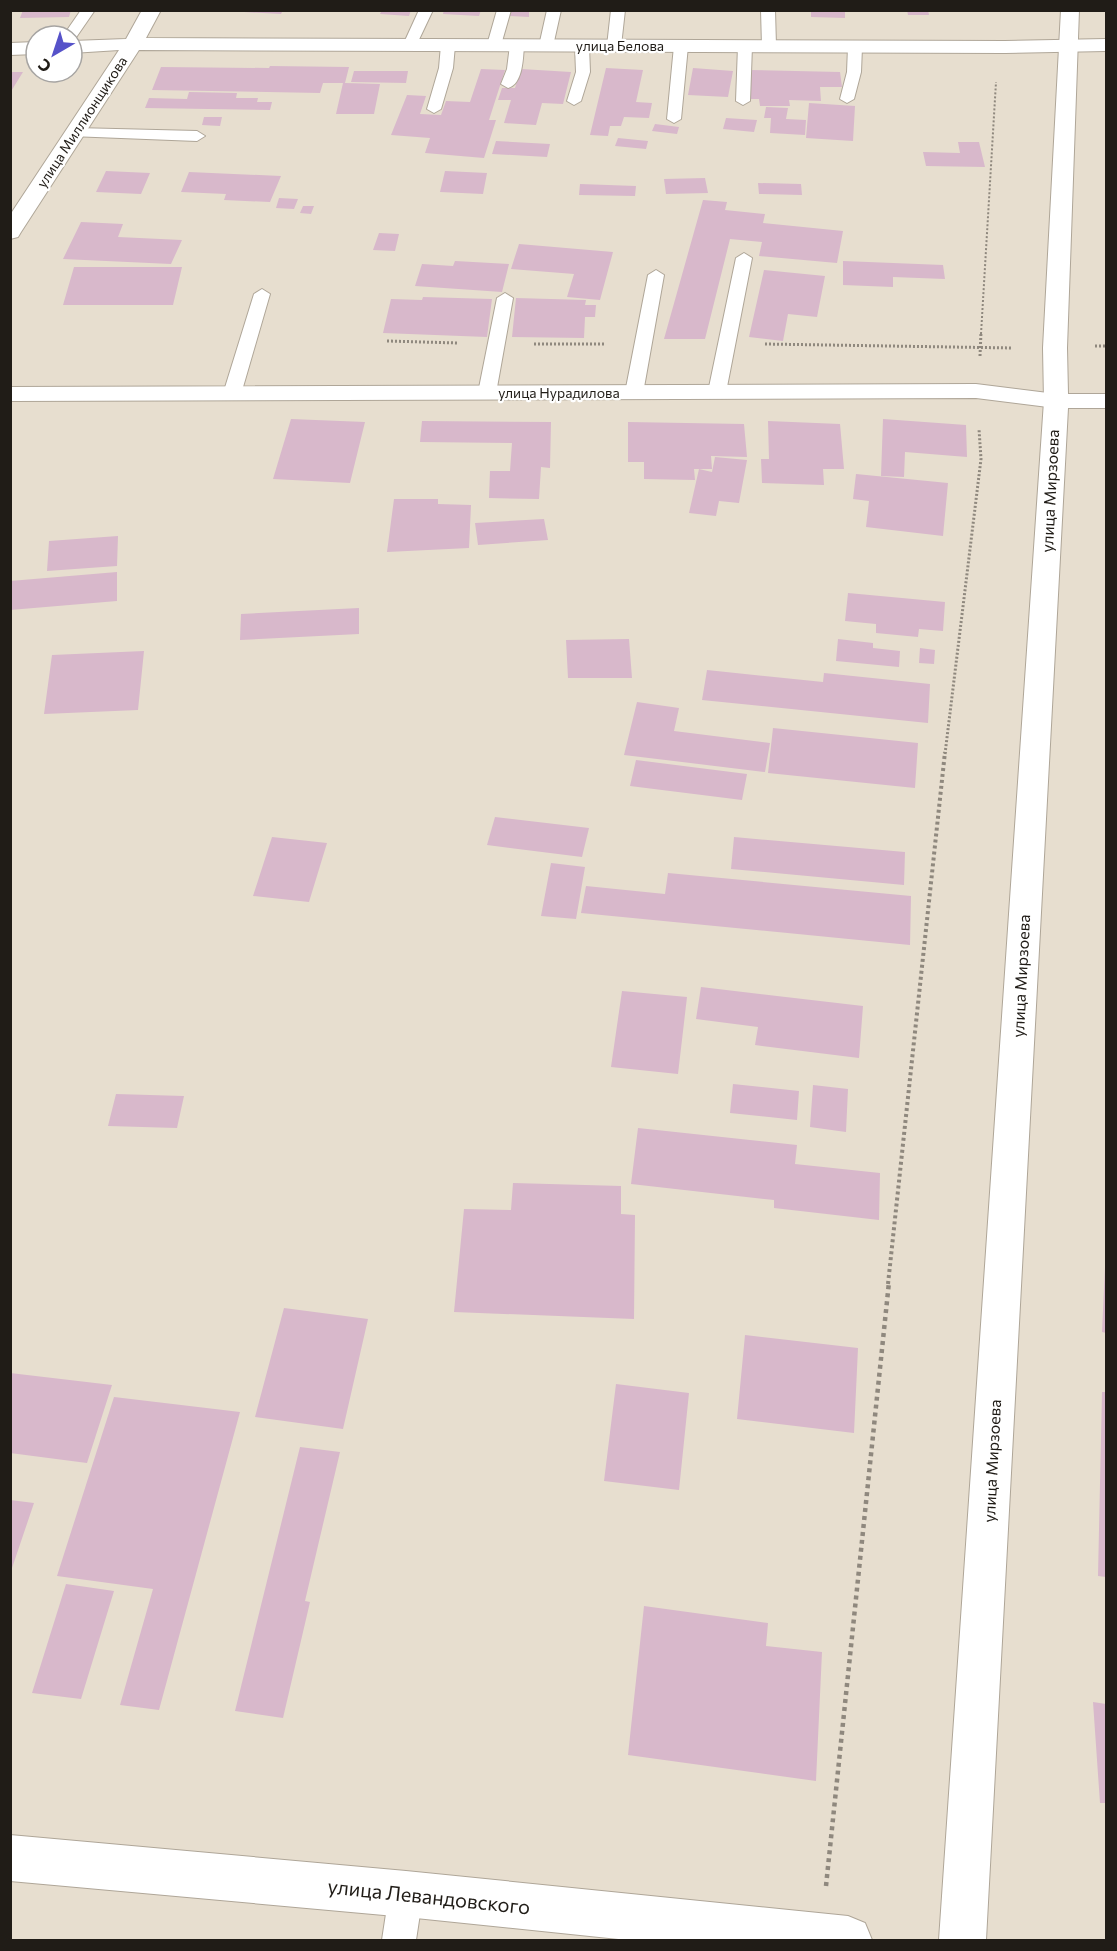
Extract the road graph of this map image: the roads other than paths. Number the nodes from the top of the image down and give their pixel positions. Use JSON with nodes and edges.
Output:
{"nodes":[{"id":1,"x":88,"y":10,"type":"edge"},
{"id":2,"x":152,"y":10,"type":"edge"},
{"id":3,"x":426,"y":10,"type":"edge"},
{"id":4,"x":504,"y":10,"type":"edge"},
{"id":5,"x":554,"y":10,"type":"edge"},
{"id":6,"x":618,"y":10,"type":"edge"},
{"id":7,"x":768,"y":10,"type":"edge"},
{"id":8,"x":1070,"y":10,"type":"edge"},
{"id":9,"x":78,"y":24,"type":"edge"},
{"id":10,"x":133,"y":44,"type":"junction"},
{"id":11,"x":410,"y":45,"type":"junction"},
{"id":12,"x":448,"y":45,"type":"junction"},
{"id":13,"x":494,"y":45,"type":"junction"},
{"id":14,"x":517,"y":45,"type":"junction"},
{"id":15,"x":546,"y":45,"type":"junction"},
{"id":16,"x":1070,"y":45,"type":"junction"},
{"id":17,"x":1107,"y":45,"type":"edge"},
{"id":18,"x":84,"y":46,"type":"edge"},
{"id":19,"x":582,"y":46,"type":"junction"},
{"id":20,"x":614,"y":46,"type":"junction"},
{"id":21,"x":681,"y":46,"type":"junction"},
{"id":22,"x":746,"y":46,"type":"junction"},
{"id":23,"x":770,"y":46,"type":"junction"},
{"id":24,"x":855,"y":46,"type":"junction"},
{"id":25,"x":508,"y":84,"type":"dead end"},
{"id":26,"x":847,"y":99,"type":"dead end"},
{"id":27,"x":574,"y":101,"type":"dead end"},
{"id":28,"x":743,"y":101,"type":"dead end"},
{"id":29,"x":434,"y":109,"type":"dead end"},
{"id":30,"x":674,"y":119,"type":"dead end"},
{"id":31,"x":75,"y":133,"type":"junction"},
{"id":32,"x":197,"y":136,"type":"dead end"},
{"id":33,"x":10,"y":232,"type":"edge"},
{"id":34,"x":744,"y":258,"type":"dead end"},
{"id":35,"x":656,"y":275,"type":"dead end"},
{"id":36,"x":262,"y":294,"type":"dead end"},
{"id":37,"x":505,"y":298,"type":"dead end"},
{"id":38,"x":717,"y":392,"type":"junction"},
{"id":39,"x":487,"y":393,"type":"junction"},
{"id":40,"x":634,"y":393,"type":"junction"},
{"id":41,"x":10,"y":394,"type":"edge"},
{"id":42,"x":232,"y":394,"type":"junction"},
{"id":43,"x":1056,"y":401,"type":"junction"},
{"id":44,"x":1107,"y":401,"type":"edge"},
{"id":45,"x":10,"y":1858,"type":"edge"},
{"id":46,"x":406,"y":1894,"type":"junction"},
{"id":47,"x":835,"y":1939,"type":"edge"},
{"id":48,"x":399,"y":1941,"type":"edge"},
{"id":49,"x":962,"y":1941,"type":"edge"}],
"edges":[{"from":1,"to":9,"type":"lane"},
{"from":2,"to":10,"type":"street","name":"улица Миллионщикова"},
{"from":3,"to":11,"type":"lane"},
{"from":4,"to":13,"type":"lane"},
{"from":5,"to":15,"type":"lane"},
{"from":6,"to":20,"type":"lane"},
{"from":7,"to":23,"type":"lane"},
{"from":8,"to":16,"type":"street","name":"улица Мирзоева"},
{"from":10,"to":11,"type":"street","name":"улица Белова"},
{"from":10,"to":18,"type":"street","name":"улица Белова"},
{"from":10,"to":31,"type":"street","name":"улица Миллионщикова"},
{"from":11,"to":12,"type":"street","name":"улица Белова"},
{"from":12,"to":13,"type":"street","name":"улица Белова"},
{"from":12,"to":29,"type":"lane"},
{"from":13,"to":14,"type":"street","name":"улица Белова"},
{"from":14,"to":15,"type":"street","name":"улица Белова"},
{"from":14,"to":25,"type":"lane"},
{"from":15,"to":19,"type":"street","name":"улица Белова"},
{"from":16,"to":17,"type":"street","name":"улица Белова"},
{"from":16,"to":24,"type":"street","name":"улица Белова"},
{"from":16,"to":43,"type":"street","name":"улица Мирзоева"},
{"from":19,"to":20,"type":"street","name":"улица Белова"},
{"from":19,"to":27,"type":"lane"},
{"from":20,"to":21,"type":"street","name":"улица Белова"},
{"from":21,"to":22,"type":"street","name":"улица Белова"},
{"from":21,"to":30,"type":"lane"},
{"from":22,"to":23,"type":"street","name":"улица Белова"},
{"from":22,"to":28,"type":"lane"},
{"from":23,"to":24,"type":"street","name":"улица Белова"},
{"from":24,"to":26,"type":"lane"},
{"from":31,"to":32,"type":"lane"},
{"from":31,"to":33,"type":"street","name":"улица Миллионщикова"},
{"from":34,"to":38,"type":"lane"},
{"from":35,"to":40,"type":"lane"},
{"from":36,"to":42,"type":"lane"},
{"from":37,"to":39,"type":"lane"},
{"from":38,"to":40,"type":"street","name":"улица Нурадилова"},
{"from":38,"to":43,"type":"street","name":"улица Нурадилова"},
{"from":39,"to":40,"type":"street","name":"улица Нурадилова"},
{"from":39,"to":42,"type":"street","name":"улица Нурадилова"},
{"from":41,"to":42,"type":"street","name":"улица Нурадилова"},
{"from":43,"to":44,"type":"street","name":"улица Нурадилова"},
{"from":43,"to":49,"type":"street","name":"улица Мирзоева"},
{"from":45,"to":46,"type":"street","name":"улица Левандовского"},
{"from":46,"to":47,"type":"street","name":"улица Левандовского"},
{"from":46,"to":48,"type":"lane"}]}
